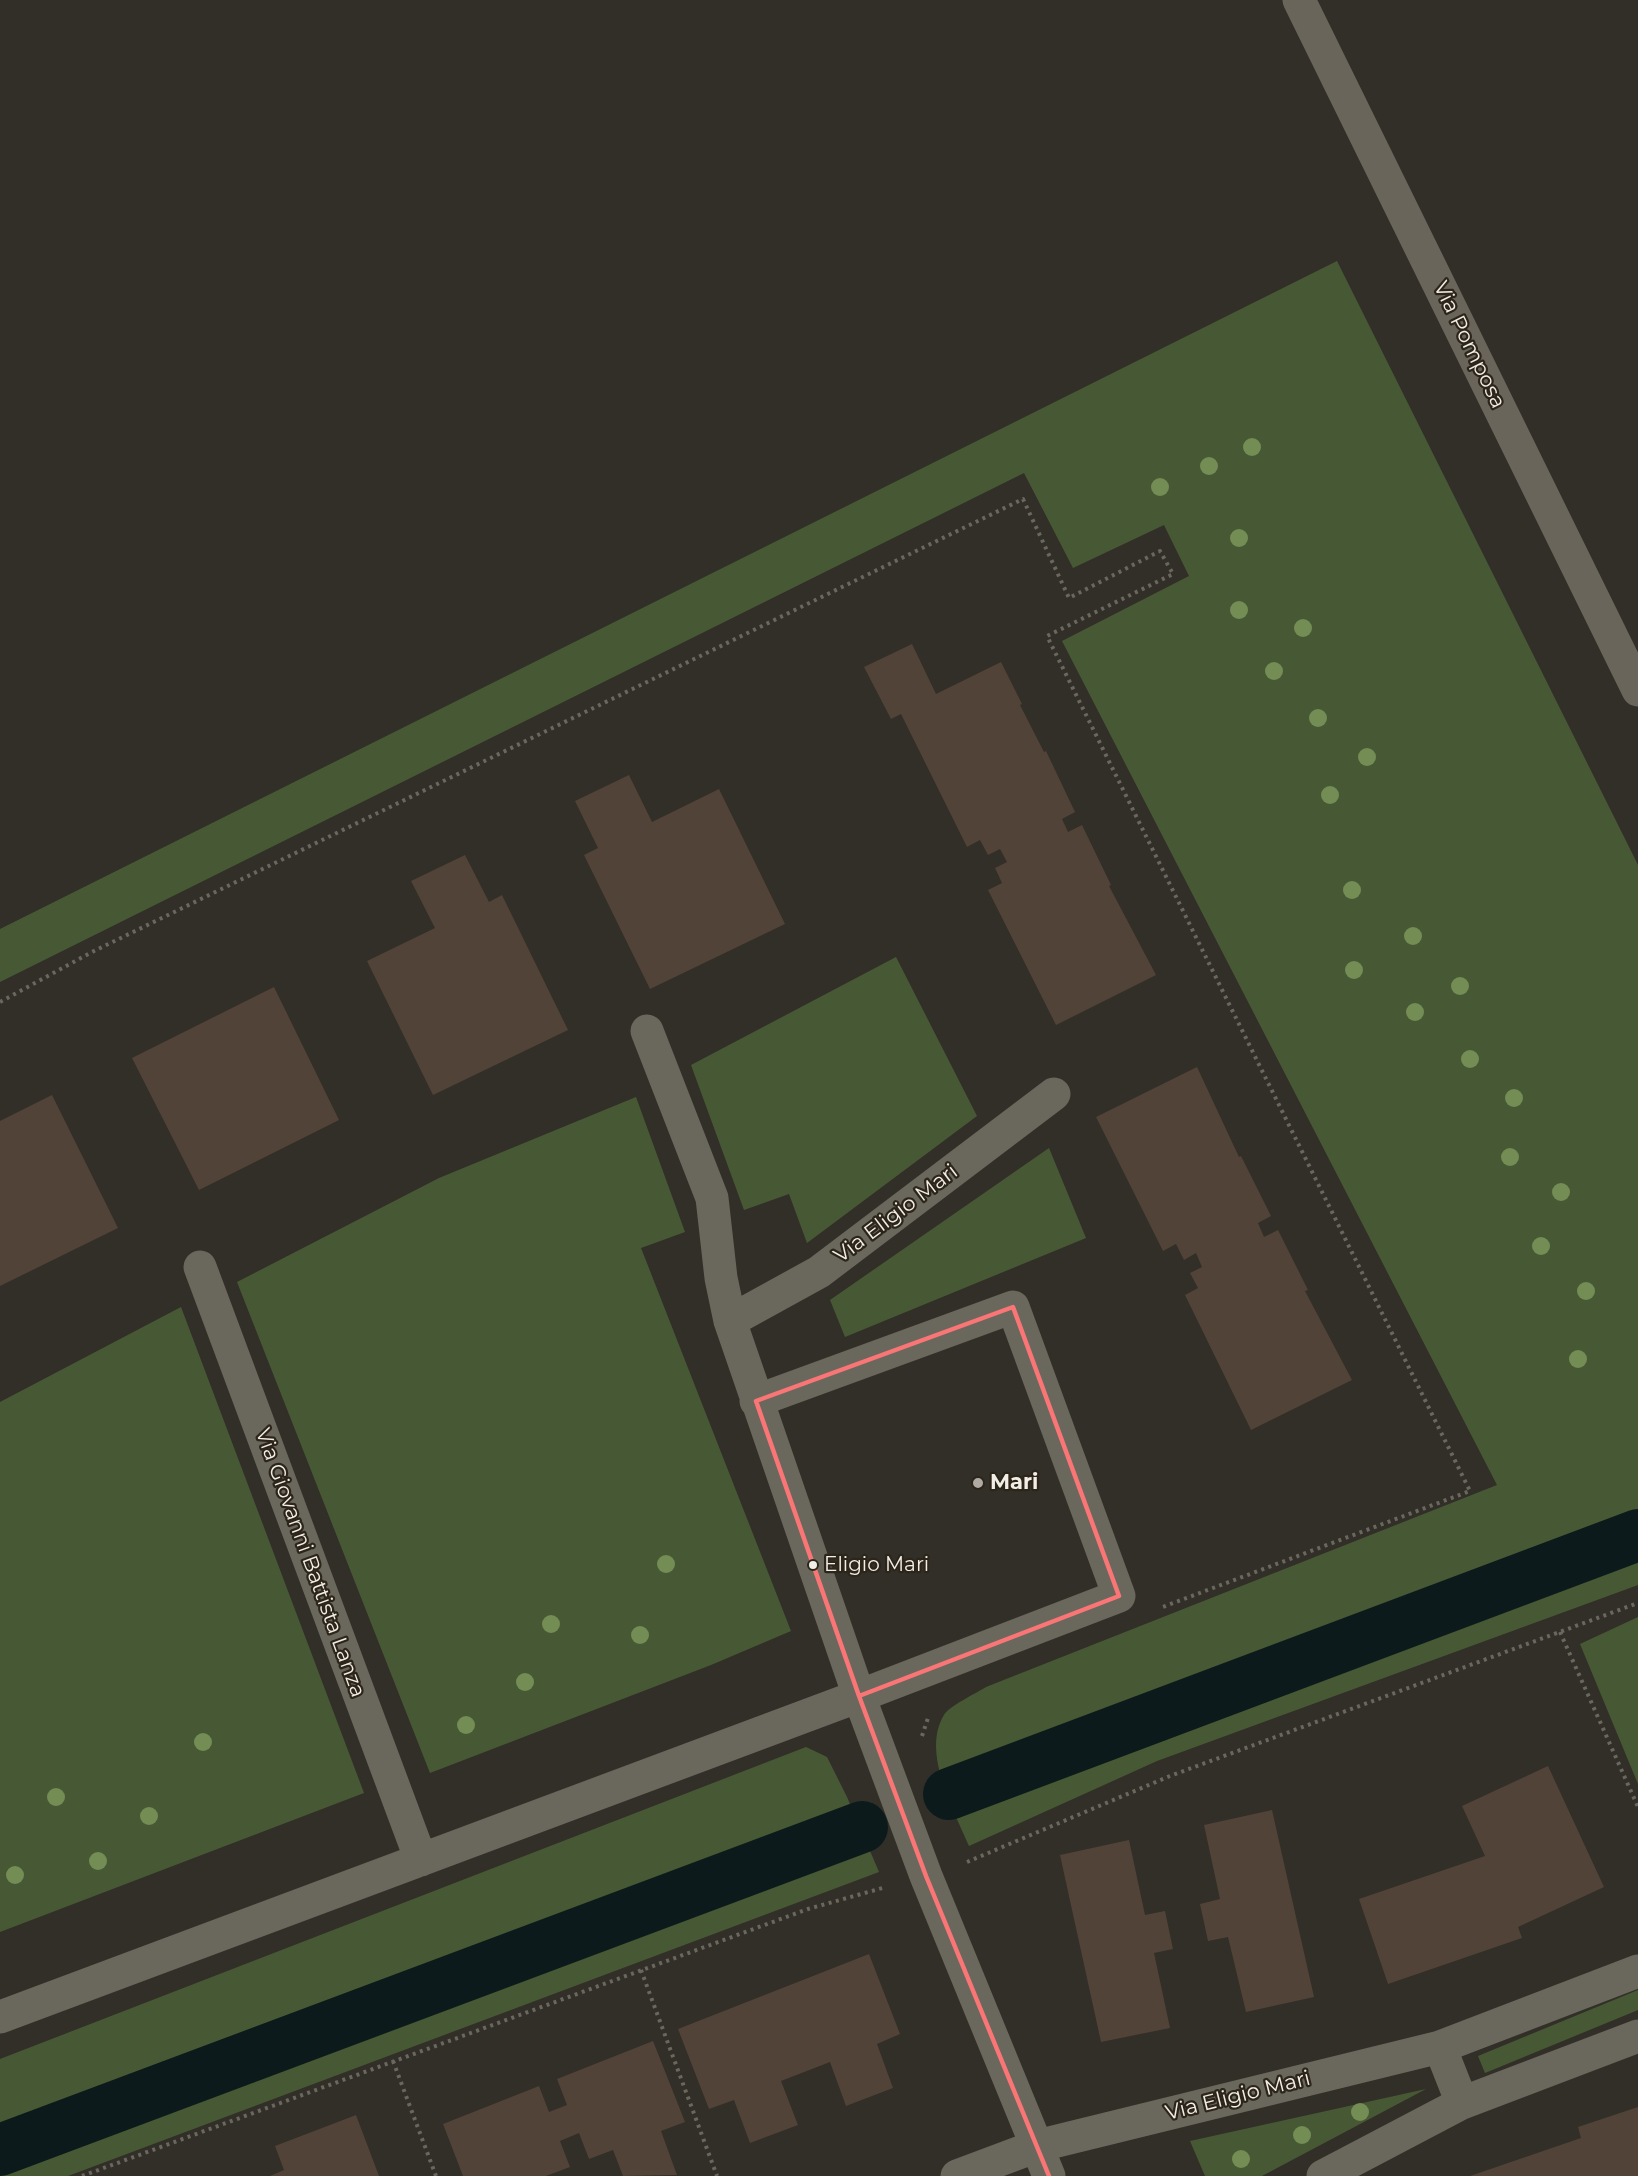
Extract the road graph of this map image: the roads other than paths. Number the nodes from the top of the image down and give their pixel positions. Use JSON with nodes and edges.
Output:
{"nodes":[{"id":1,"x":1299,"y":0,"type":"edge"},
{"id":2,"x":1638,"y":690,"type":"edge"},
{"id":3,"x":647,"y":1031,"type":"dead end"},
{"id":4,"x":1054,"y":1094,"type":"dead end"},
{"id":5,"x":200,"y":1267,"type":"dead end"},
{"id":6,"x":730,"y":1321,"type":"junction"},
{"id":7,"x":756,"y":1401,"type":"junction"},
{"id":8,"x":859,"y":1696,"type":"junction"},
{"id":9,"x":421,"y":1860,"type":"junction"},
{"id":10,"x":1638,"y":1971,"type":"edge"},
{"id":11,"x":0,"y":2017,"type":"edge"},
{"id":12,"x":1638,"y":2036,"type":"edge"},
{"id":13,"x":1440,"y":2047,"type":"junction"},
{"id":14,"x":1462,"y":2103,"type":"junction"},
{"id":15,"x":1037,"y":2146,"type":"junction"},
{"id":16,"x":957,"y":2176,"type":"edge"},
{"id":17,"x":1049,"y":2176,"type":"edge"},
{"id":18,"x":1323,"y":2176,"type":"edge"}],
"edges":[{"from":1,"to":2,"type":"main road","name":"Via Pomposa"},
{"from":3,"to":6,"type":"street"},
{"from":4,"to":6,"type":"street","name":"Via Eligio Mari"},
{"from":5,"to":9,"type":"street","name":"Via Giovanni Battista Lanza"},
{"from":6,"to":7,"type":"street"},
{"from":7,"to":8,"type":"street"},
{"from":7,"to":8,"type":"street"},
{"from":8,"to":9,"type":"street"},
{"from":8,"to":15,"type":"street"},
{"from":9,"to":11,"type":"street"},
{"from":10,"to":13,"type":"street","name":"Via Eligio Mari"},
{"from":12,"to":14,"type":"street"},
{"from":13,"to":14,"type":"street"},
{"from":13,"to":15,"type":"street","name":"Via Eligio Mari"},
{"from":14,"to":18,"type":"street"},
{"from":15,"to":16,"type":"street","name":"Via Eligio Mari"},
{"from":15,"to":17,"type":"street"}]}
